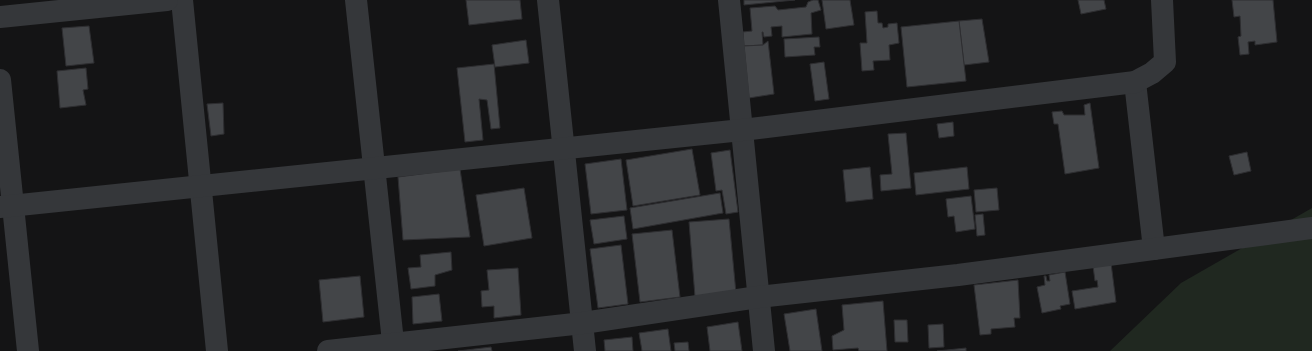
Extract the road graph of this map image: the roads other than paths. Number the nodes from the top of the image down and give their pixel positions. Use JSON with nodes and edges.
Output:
{"nodes":[{"id":1,"x":167,"y":0,"type":"edge"},
{"id":2,"x":182,"y":0,"type":"edge"},
{"id":3,"x":356,"y":0,"type":"edge"},
{"id":4,"x":548,"y":0,"type":"edge"},
{"id":5,"x":729,"y":0,"type":"edge"},
{"id":6,"x":1162,"y":0,"type":"edge"},
{"id":7,"x":0,"y":17,"type":"edge"},
{"id":8,"x":0,"y":80,"type":"edge"},
{"id":9,"x":1135,"y":82,"type":"junction"},
{"id":10,"x":742,"y":130,"type":"junction"},
{"id":11,"x":564,"y":148,"type":"junction"},
{"id":12,"x":374,"y":168,"type":"junction"},
{"id":13,"x":200,"y":186,"type":"junction"},
{"id":14,"x":7,"y":206,"type":"edge"},
{"id":15,"x":1312,"y":228,"type":"edge"},
{"id":16,"x":1154,"y":248,"type":"junction"},
{"id":17,"x":758,"y":297,"type":"junction"},
{"id":18,"x":583,"y":323,"type":"junction"},
{"id":19,"x":393,"y":347,"type":"edge"},
{"id":20,"x":28,"y":351,"type":"edge"},
{"id":21,"x":217,"y":351,"type":"edge"},
{"id":22,"x":328,"y":351,"type":"edge"},
{"id":23,"x":585,"y":351,"type":"edge"},
{"id":24,"x":764,"y":351,"type":"edge"}],
"edges":[{"from":1,"to":7,"type":"street"},
{"from":2,"to":13,"type":"street"},
{"from":3,"to":12,"type":"street"},
{"from":4,"to":11,"type":"street"},
{"from":5,"to":10,"type":"street"},
{"from":6,"to":9,"type":"street"},
{"from":8,"to":14,"type":"street"},
{"from":9,"to":10,"type":"street"},
{"from":9,"to":16,"type":"street"},
{"from":10,"to":11,"type":"street"},
{"from":10,"to":17,"type":"street"},
{"from":11,"to":12,"type":"street"},
{"from":11,"to":18,"type":"street"},
{"from":12,"to":13,"type":"street"},
{"from":12,"to":19,"type":"street"},
{"from":13,"to":14,"type":"street"},
{"from":13,"to":21,"type":"street"},
{"from":14,"to":20,"type":"street"},
{"from":15,"to":16,"type":"street"},
{"from":16,"to":17,"type":"street"},
{"from":17,"to":18,"type":"street"},
{"from":17,"to":24,"type":"street"},
{"from":18,"to":19,"type":"street"},
{"from":18,"to":23,"type":"street"},
{"from":19,"to":22,"type":"street"}]}
